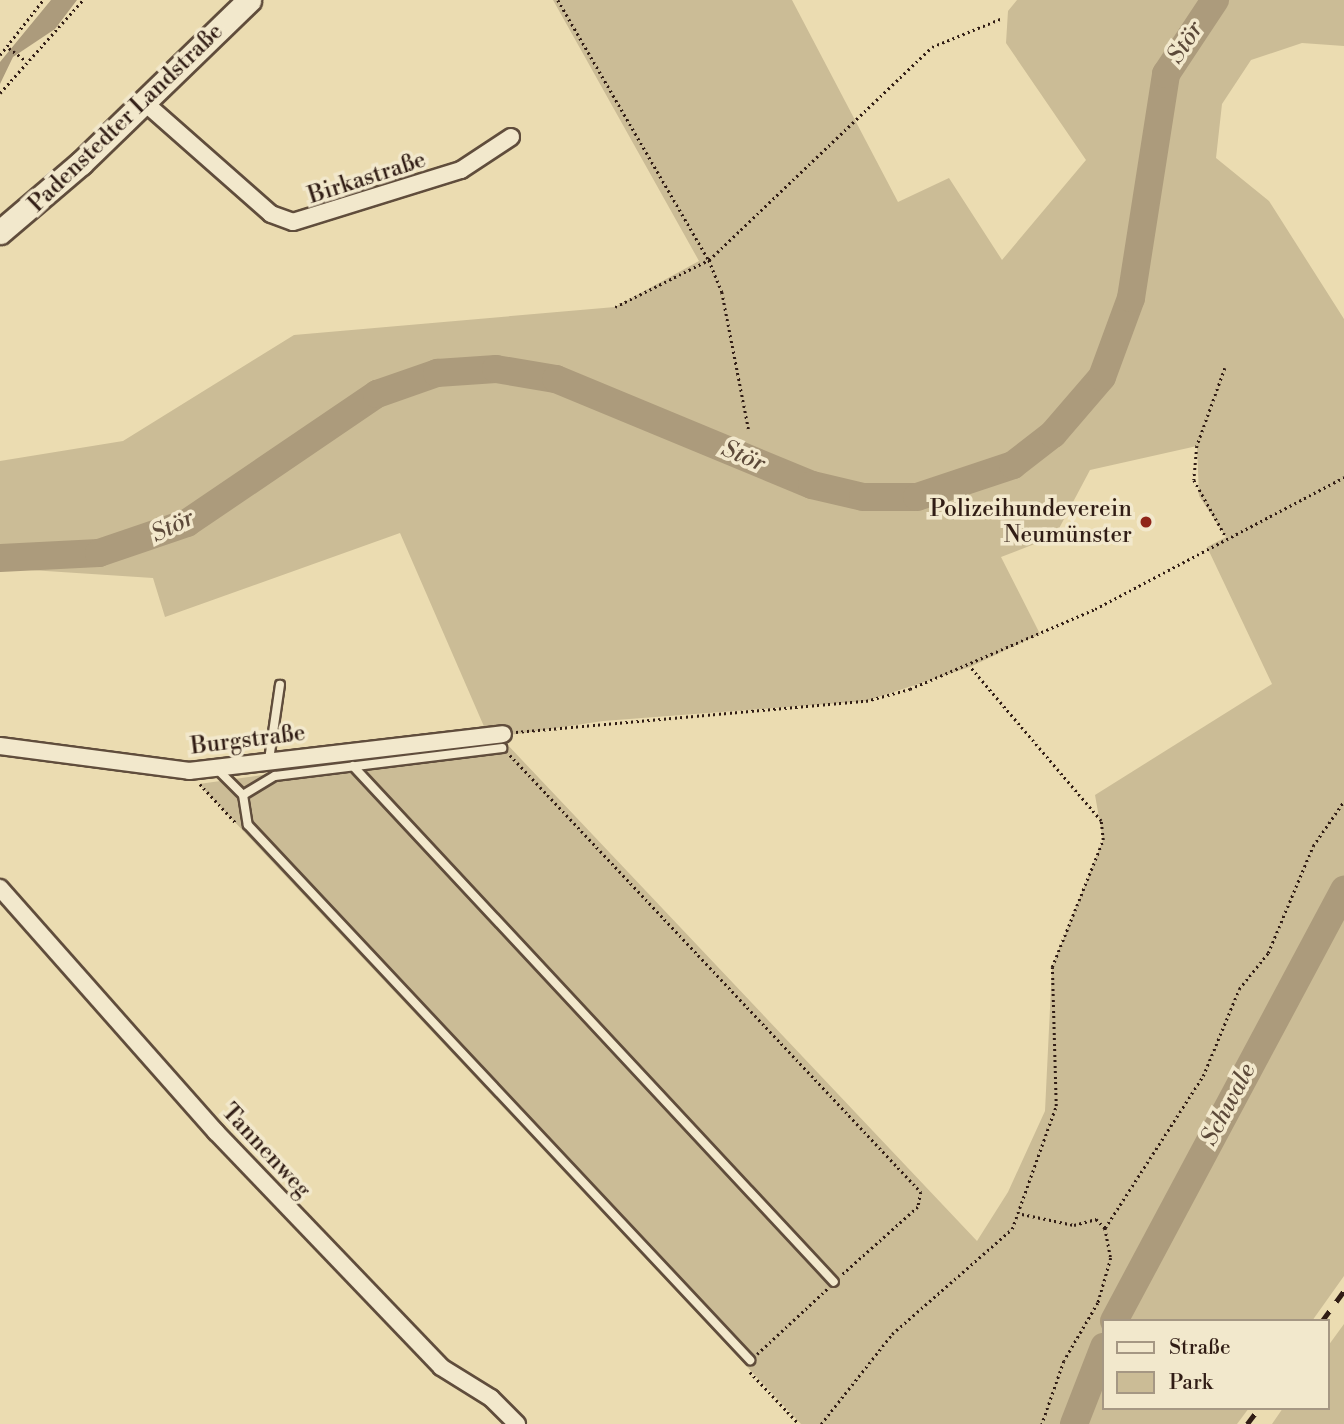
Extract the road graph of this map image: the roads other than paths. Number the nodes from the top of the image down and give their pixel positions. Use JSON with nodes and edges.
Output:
{"nodes":[{"id":1,"x":249,"y":0,"type":"edge"},
{"id":2,"x":144,"y":102,"type":"junction"},
{"id":3,"x":511,"y":138,"type":"dead end"},
{"id":4,"x":0,"y":232,"type":"edge"},
{"id":5,"x":280,"y":685,"type":"dead end"},
{"id":6,"x":503,"y":741,"type":"joint"},
{"id":7,"x":0,"y":746,"type":"edge"},
{"id":8,"x":269,"y":760,"type":"junction"},
{"id":9,"x":353,"y":766,"type":"junction"},
{"id":10,"x":218,"y":770,"type":"junction"},
{"id":11,"x":243,"y":795,"type":"junction"},
{"id":12,"x":0,"y":888,"type":"edge"},
{"id":13,"x":834,"y":1282,"type":"road end"},
{"id":14,"x":750,"y":1360,"type":"road end"},
{"id":15,"x":517,"y":1424,"type":"edge"}],
"edges":[{"from":1,"to":2,"type":"street","name":"Padenstedter Landstraße"},
{"from":2,"to":3,"type":"street","name":"Birkastraße"},
{"from":2,"to":4,"type":"street","name":"Padenstedter Landstraße"},
{"from":5,"to":8,"type":"lane"},
{"from":6,"to":8,"type":"street","name":"Burgstraße"},
{"from":6,"to":9,"type":"lane"},
{"from":7,"to":10,"type":"street","name":"Burgstraße"},
{"from":8,"to":10,"type":"street","name":"Burgstraße"},
{"from":9,"to":11,"type":"lane"},
{"from":9,"to":13,"type":"lane"},
{"from":10,"to":11,"type":"lane"},
{"from":11,"to":14,"type":"lane"},
{"from":12,"to":15,"type":"street","name":"Tannenweg"}]}
